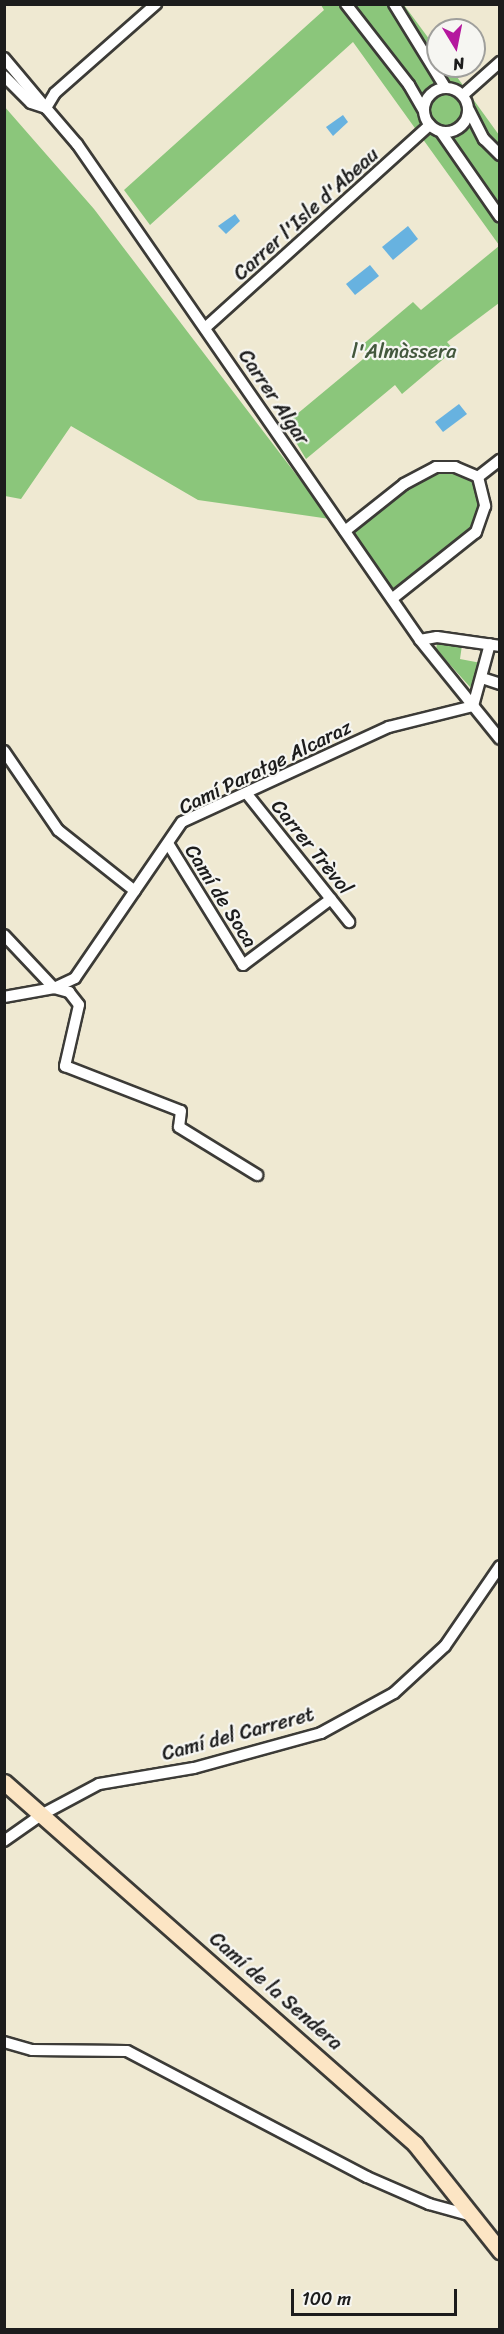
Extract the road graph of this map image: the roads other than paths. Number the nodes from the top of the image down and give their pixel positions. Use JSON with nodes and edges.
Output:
{"nodes":[{"id":1,"x":156,"y":4,"type":"edge"},
{"id":2,"x":346,"y":4,"type":"edge"},
{"id":3,"x":394,"y":4,"type":"edge"},
{"id":4,"x":4,"y":58,"type":"edge"},
{"id":5,"x":500,"y":62,"type":"edge"},
{"id":6,"x":4,"y":76,"type":"edge"},
{"id":7,"x":446,"y":87,"type":"junction"},
{"id":8,"x":463,"y":94,"type":"junction"},
{"id":9,"x":46,"y":108,"type":"junction"},
{"id":10,"x":469,"y":110,"type":"junction"},
{"id":11,"x":424,"y":111,"type":"junction"},
{"id":12,"x":430,"y":125,"type":"junction"},
{"id":13,"x":441,"y":132,"type":"junction"},
{"id":14,"x":500,"y":154,"type":"edge"},
{"id":15,"x":500,"y":217,"type":"edge"},
{"id":16,"x":205,"y":328,"type":"junction"},
{"id":17,"x":500,"y":460,"type":"edge"},
{"id":18,"x":478,"y":477,"type":"junction"},
{"id":19,"x":345,"y":531,"type":"junction"},
{"id":20,"x":393,"y":598,"type":"junction"},
{"id":21,"x":420,"y":640,"type":"junction"},
{"id":22,"x":495,"y":645,"type":"edge"},
{"id":23,"x":482,"y":678,"type":"junction"},
{"id":24,"x":500,"y":684,"type":"edge"},
{"id":25,"x":473,"y":706,"type":"junction"},
{"id":26,"x":500,"y":739,"type":"edge"},
{"id":27,"x":4,"y":751,"type":"edge"},
{"id":28,"x":247,"y":794,"type":"junction"},
{"id":29,"x":169,"y":845,"type":"junction"},
{"id":30,"x":135,"y":891,"type":"junction"},
{"id":31,"x":331,"y":899,"type":"junction"},
{"id":32,"x":350,"y":922,"type":"dead end"},
{"id":33,"x":4,"y":935,"type":"edge"},
{"id":34,"x":54,"y":987,"type":"junction"},
{"id":35,"x":4,"y":997,"type":"edge"},
{"id":36,"x":257,"y":1175,"type":"dead end"},
{"id":37,"x":500,"y":1566,"type":"edge"},
{"id":38,"x":4,"y":1782,"type":"edge"},
{"id":39,"x":41,"y":1815,"type":"junction"},
{"id":40,"x":4,"y":1841,"type":"edge"},
{"id":41,"x":4,"y":2042,"type":"edge"},
{"id":42,"x":469,"y":2215,"type":"junction"},
{"id":43,"x":500,"y":2251,"type":"edge"}],
"edges":[{"from":1,"to":9,"type":"street"},
{"from":2,"to":11,"type":"street"},
{"from":3,"to":7,"type":"street"},
{"from":4,"to":9,"type":"street","name":"Carrer Algar"},
{"from":5,"to":8,"type":"street"},
{"from":6,"to":9,"type":"street","name":"Carrer Algar"},
{"from":7,"to":8,"type":"street"},
{"from":7,"to":11,"type":"street"},
{"from":8,"to":10,"type":"street"},
{"from":9,"to":16,"type":"street","name":"Carrer Algar"},
{"from":10,"to":13,"type":"street"},
{"from":10,"to":14,"type":"street"},
{"from":11,"to":12,"type":"street"},
{"from":12,"to":13,"type":"street"},
{"from":12,"to":16,"type":"street","name":"Carrer l'Isle d'Abeau"},
{"from":13,"to":15,"type":"street"},
{"from":16,"to":19,"type":"street","name":"Carrer Algar"},
{"from":17,"to":18,"type":"street"},
{"from":18,"to":19,"type":"street"},
{"from":18,"to":20,"type":"street"},
{"from":19,"to":20,"type":"street","name":"Carrer Algar"},
{"from":20,"to":21,"type":"street","name":"Carrer Algar"},
{"from":21,"to":22,"type":"street"},
{"from":21,"to":25,"type":"street","name":"Carrer Algar"},
{"from":22,"to":23,"type":"street"},
{"from":23,"to":24,"type":"street"},
{"from":23,"to":25,"type":"street"},
{"from":25,"to":26,"type":"street","name":"Carrer Algar"},
{"from":25,"to":28,"type":"street","name":"Camí Paratge Alcaraz"},
{"from":27,"to":30,"type":"street"},
{"from":28,"to":29,"type":"street","name":"Camí Paratge Alcaraz"},
{"from":28,"to":31,"type":"street","name":"Carrer Trèvol"},
{"from":29,"to":30,"type":"street","name":"Camí Paratge Alcaraz"},
{"from":29,"to":31,"type":"street","name":"Camí de Soca"},
{"from":30,"to":34,"type":"street","name":"Camí Paratge Alcaraz"},
{"from":31,"to":32,"type":"street","name":"Carrer Trèvol"},
{"from":33,"to":34,"type":"street"},
{"from":34,"to":35,"type":"street","name":"Camí Paratge Alcaraz"},
{"from":34,"to":36,"type":"street"},
{"from":37,"to":39,"type":"street","name":"Camí del Carreret"},
{"from":38,"to":39,"type":"street","name":"Camí de la Sendera"},
{"from":39,"to":40,"type":"street","name":"Camí del Carreret"},
{"from":39,"to":42,"type":"street","name":"Camí de la Sendera"},
{"from":41,"to":42,"type":"street"},
{"from":42,"to":43,"type":"street","name":"Camí de la Sendera"}]}
